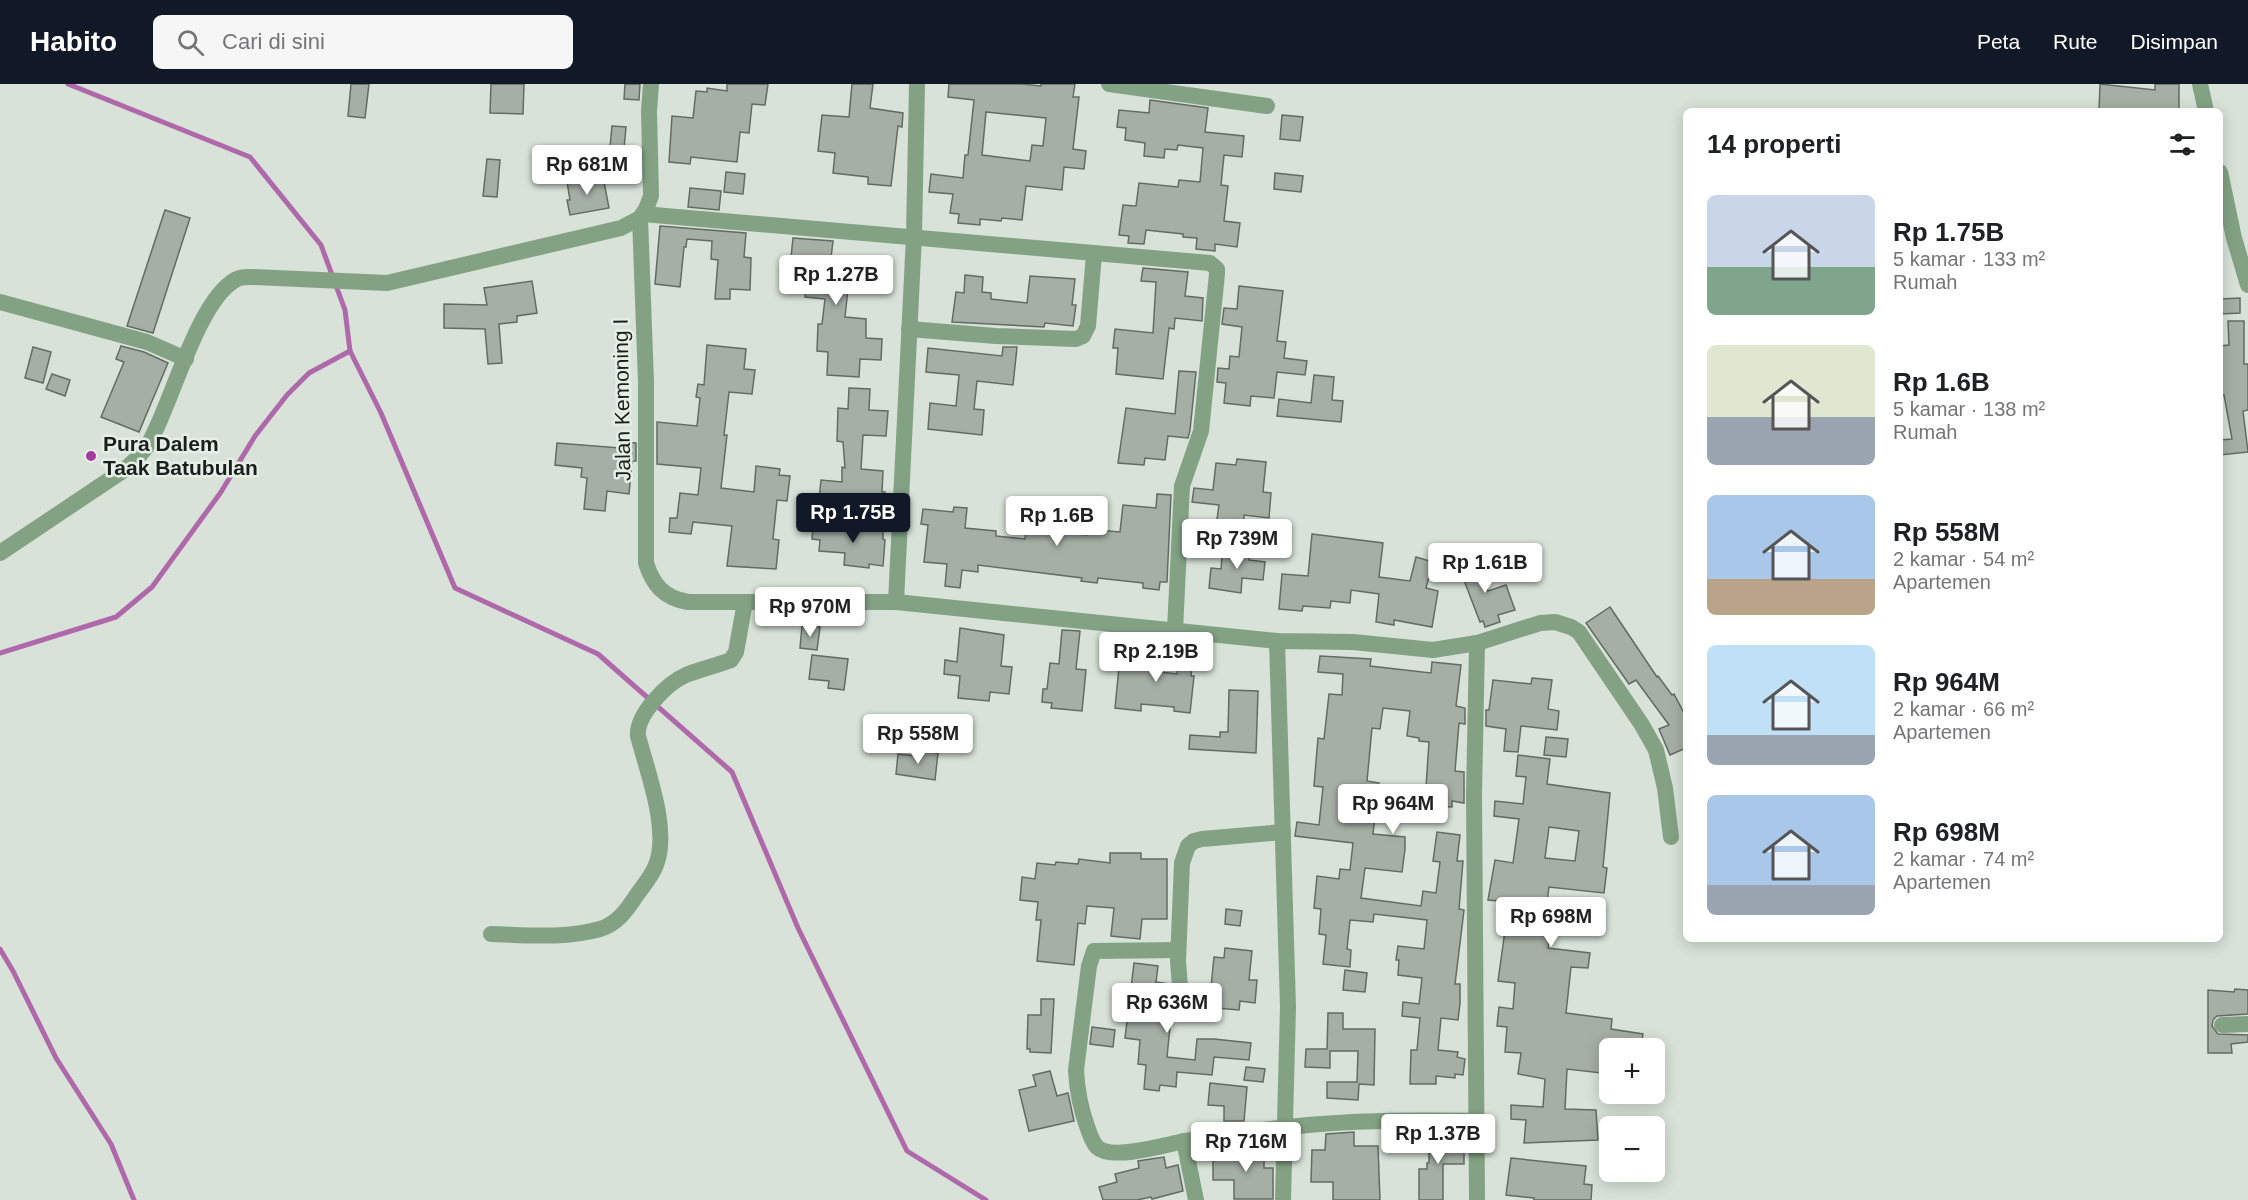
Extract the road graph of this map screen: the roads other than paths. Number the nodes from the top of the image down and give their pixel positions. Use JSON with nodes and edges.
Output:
{"nodes":[{"id":1,"x":651,"y":84,"type":"edge"},
{"id":2,"x":917,"y":84,"type":"edge"},
{"id":3,"x":1109,"y":84,"type":"edge"},
{"id":4,"x":2200,"y":84,"type":"edge"},
{"id":5,"x":1268,"y":105,"type":"dead end"},
{"id":6,"x":2205,"y":108,"type":"edge"},
{"id":7,"x":2223,"y":200,"type":"edge"},
{"id":8,"x":641,"y":216,"type":"junction"},
{"id":9,"x":914,"y":236,"type":"junction"},
{"id":10,"x":2227,"y":238,"type":"edge"},
{"id":11,"x":1094,"y":255,"type":"junction"},
{"id":12,"x":2248,"y":285,"type":"edge"},
{"id":13,"x":0,"y":302,"type":"edge"},
{"id":14,"x":909,"y":329,"type":"junction"},
{"id":15,"x":186,"y":359,"type":"junction"},
{"id":16,"x":806,"y":516,"type":"dead end"},
{"id":17,"x":900,"y":518,"type":"junction"},
{"id":18,"x":0,"y":553,"type":"edge"},
{"id":19,"x":745,"y":602,"type":"junction"},
{"id":20,"x":896,"y":602,"type":"junction"},
{"id":21,"x":1176,"y":630,"type":"junction"},
{"id":22,"x":1277,"y":641,"type":"junction"},
{"id":23,"x":1477,"y":643,"type":"junction"},
{"id":24,"x":1283,"y":832,"type":"junction"},
{"id":25,"x":1671,"y":837,"type":"dead end"},
{"id":26,"x":491,"y":934,"type":"dead end"},
{"id":27,"x":1179,"y":950,"type":"junction"},
{"id":28,"x":1180,"y":1000,"type":"dead end"},
{"id":29,"x":2248,"y":1024,"type":"edge"},
{"id":30,"x":2223,"y":1025,"type":"dead end"},
{"id":31,"x":1476,"y":1121,"type":"junction"},
{"id":32,"x":1286,"y":1127,"type":"junction"},
{"id":33,"x":1184,"y":1141,"type":"junction"},
{"id":34,"x":1196,"y":1200,"type":"edge"},
{"id":35,"x":1283,"y":1200,"type":"edge"},
{"id":36,"x":1477,"y":1200,"type":"edge"}],
"edges":[{"from":1,"to":8,"type":"street","name":"Jalan Kemoning I"},
{"from":2,"to":9,"type":"street"},
{"from":3,"to":5,"type":"street"},
{"from":4,"to":6,"type":"street"},
{"from":7,"to":10,"type":"street"},
{"from":8,"to":9,"type":"street"},
{"from":8,"to":15,"type":"street"},
{"from":8,"to":19,"type":"street","name":"Jalan Kemoning I"},
{"from":9,"to":11,"type":"street"},
{"from":9,"to":14,"type":"street"},
{"from":10,"to":12,"type":"street"},
{"from":11,"to":14,"type":"street"},
{"from":11,"to":21,"type":"street"},
{"from":13,"to":15,"type":"street"},
{"from":14,"to":17,"type":"street"},
{"from":15,"to":18,"type":"street"},
{"from":16,"to":17,"type":"street"},
{"from":17,"to":20,"type":"street"},
{"from":19,"to":20,"type":"street"},
{"from":19,"to":26,"type":"street"},
{"from":20,"to":21,"type":"street"},
{"from":21,"to":22,"type":"street"},
{"from":22,"to":23,"type":"street"},
{"from":22,"to":24,"type":"street"},
{"from":23,"to":25,"type":"street"},
{"from":23,"to":31,"type":"street"},
{"from":24,"to":27,"type":"street"},
{"from":24,"to":32,"type":"street"},
{"from":27,"to":28,"type":"street"},
{"from":27,"to":33,"type":"street"},
{"from":29,"to":30,"type":"street"},
{"from":31,"to":32,"type":"street"},
{"from":31,"to":36,"type":"street"},
{"from":32,"to":33,"type":"street"},
{"from":32,"to":35,"type":"street"},
{"from":33,"to":34,"type":"street"}]}
